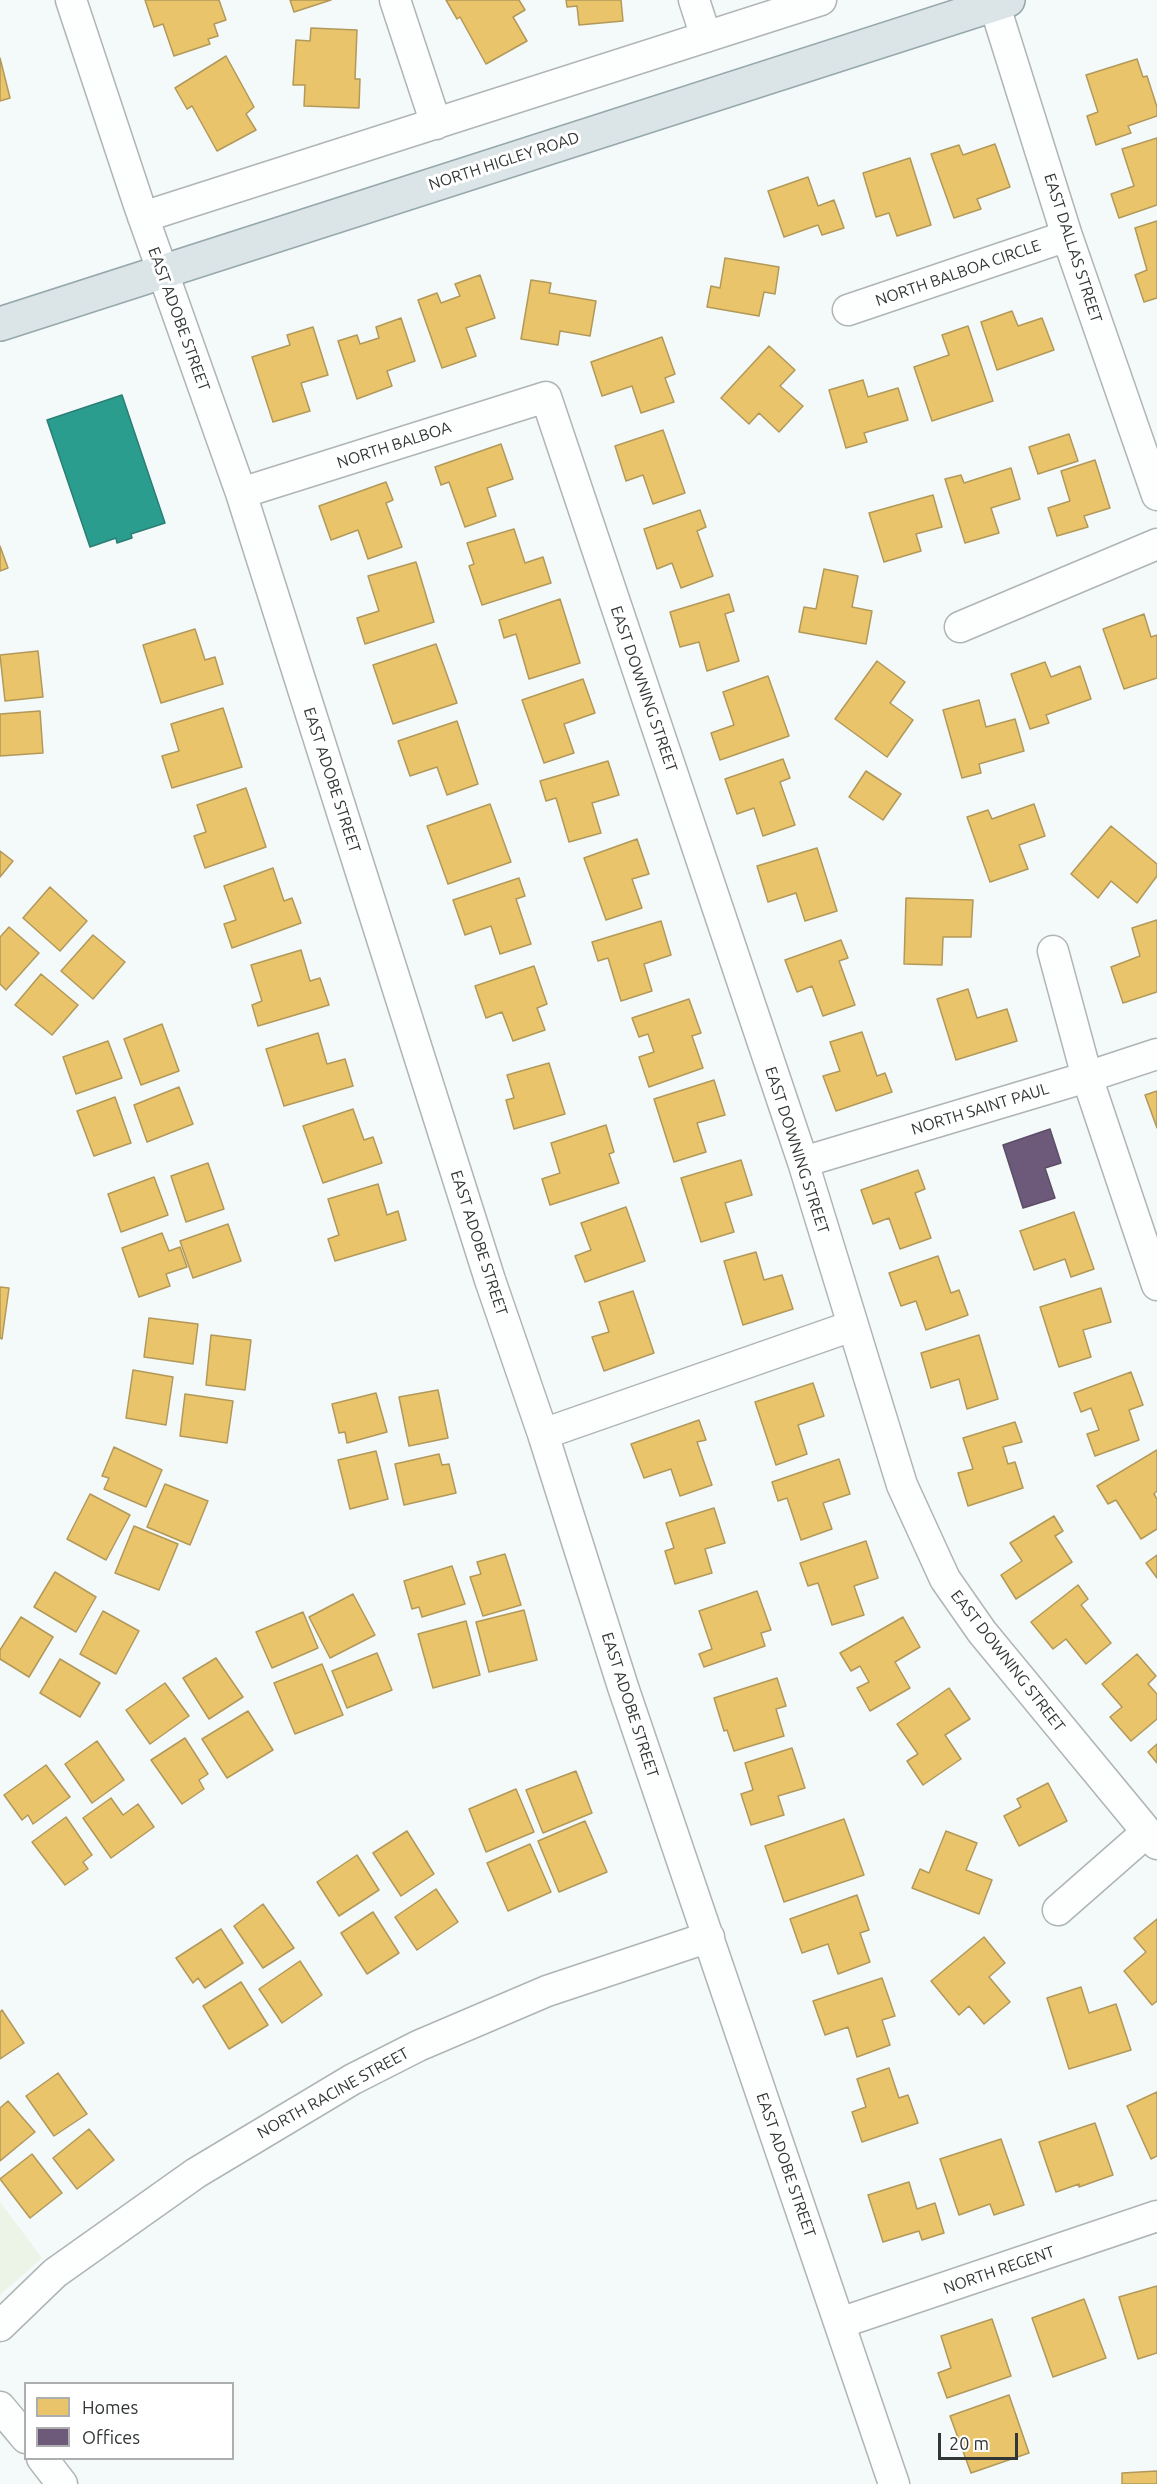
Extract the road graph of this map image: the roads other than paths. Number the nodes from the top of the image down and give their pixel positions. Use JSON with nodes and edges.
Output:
{"nodes":[{"id":1,"x":71,"y":0,"type":"edge"},
{"id":2,"x":395,"y":0,"type":"edge"},
{"id":3,"x":694,"y":0,"type":"edge"},
{"id":4,"x":821,"y":0,"type":"edge"},
{"id":5,"x":999,"y":1,"type":"edge"},
{"id":6,"x":706,"y":37,"type":"junction"},
{"id":7,"x":436,"y":124,"type":"junction"},
{"id":8,"x":143,"y":217,"type":"junction"},
{"id":9,"x":1067,"y":236,"type":"junction"},
{"id":10,"x":162,"y":270,"type":"junction"},
{"id":11,"x":849,"y":310,"type":"dead end"},
{"id":12,"x":0,"y":324,"type":"edge"},
{"id":13,"x":546,"y":397,"type":"joint"},
{"id":14,"x":241,"y":493,"type":"junction"},
{"id":15,"x":1157,"y":495,"type":"edge"},
{"id":16,"x":1157,"y":544,"type":"edge"},
{"id":17,"x":960,"y":627,"type":"dead end"},
{"id":18,"x":1053,"y":951,"type":"dead end"},
{"id":19,"x":1157,"y":1054,"type":"edge"},
{"id":20,"x":1087,"y":1077,"type":"junction"},
{"id":21,"x":803,"y":1162,"type":"junction"},
{"id":22,"x":1157,"y":1285,"type":"edge"},
{"id":23,"x":852,"y":1326,"type":"junction"},
{"id":24,"x":543,"y":1434,"type":"junction"},
{"id":25,"x":1152,"y":1838,"type":"edge"},
{"id":26,"x":1058,"y":1910,"type":"dead end"},
{"id":27,"x":709,"y":1937,"type":"junction"},
{"id":28,"x":1157,"y":2216,"type":"edge"},
{"id":29,"x":840,"y":2323,"type":"junction"},
{"id":30,"x":0,"y":2326,"type":"edge"},
{"id":31,"x":0,"y":2407,"type":"edge"},
{"id":32,"x":24,"y":2436,"type":"edge"},
{"id":33,"x":44,"y":2460,"type":"edge"},
{"id":34,"x":62,"y":2484,"type":"edge"},
{"id":35,"x":894,"y":2484,"type":"edge"}],
"edges":[{"from":1,"to":8,"type":"street","name":"EAST ADOBE STREET"},
{"from":2,"to":7,"type":"street"},
{"from":3,"to":6,"type":"street"},
{"from":4,"to":6,"type":"street"},
{"from":5,"to":9,"type":"street","name":"EAST DALLAS STREET"},
{"from":5,"to":10,"type":"main road","name":"NORTH HIGLEY ROAD"},
{"from":6,"to":7,"type":"street"},
{"from":7,"to":8,"type":"street"},
{"from":8,"to":10,"type":"street","name":"EAST ADOBE STREET"},
{"from":9,"to":11,"type":"street","name":"NORTH BALBOA CIRCLE"},
{"from":9,"to":15,"type":"street","name":"EAST DALLAS STREET"},
{"from":10,"to":12,"type":"main road","name":"NORTH HIGLEY ROAD"},
{"from":10,"to":14,"type":"street","name":"EAST ADOBE STREET"},
{"from":13,"to":14,"type":"street","name":"NORTH BALBOA"},
{"from":13,"to":21,"type":"street","name":"EAST DOWNING STREET"},
{"from":14,"to":24,"type":"street","name":"EAST ADOBE STREET"},
{"from":16,"to":17,"type":"street"},
{"from":18,"to":20,"type":"street"},
{"from":19,"to":20,"type":"street","name":"NORTH SAINT PAUL"},
{"from":20,"to":21,"type":"street","name":"NORTH SAINT PAUL"},
{"from":20,"to":22,"type":"street"},
{"from":21,"to":23,"type":"street","name":"EAST DOWNING STREET"},
{"from":23,"to":24,"type":"street"},
{"from":23,"to":25,"type":"street","name":"EAST DOWNING STREET"},
{"from":24,"to":27,"type":"street","name":"EAST ADOBE STREET"},
{"from":25,"to":26,"type":"street"},
{"from":27,"to":29,"type":"street","name":"EAST ADOBE STREET"},
{"from":27,"to":30,"type":"street","name":"NORTH RACINE STREET"},
{"from":28,"to":29,"type":"street","name":"NORTH REGENT"},
{"from":29,"to":35,"type":"street","name":"EAST ADOBE STREET"},
{"from":31,"to":32,"type":"street"},
{"from":33,"to":34,"type":"street"}]}
